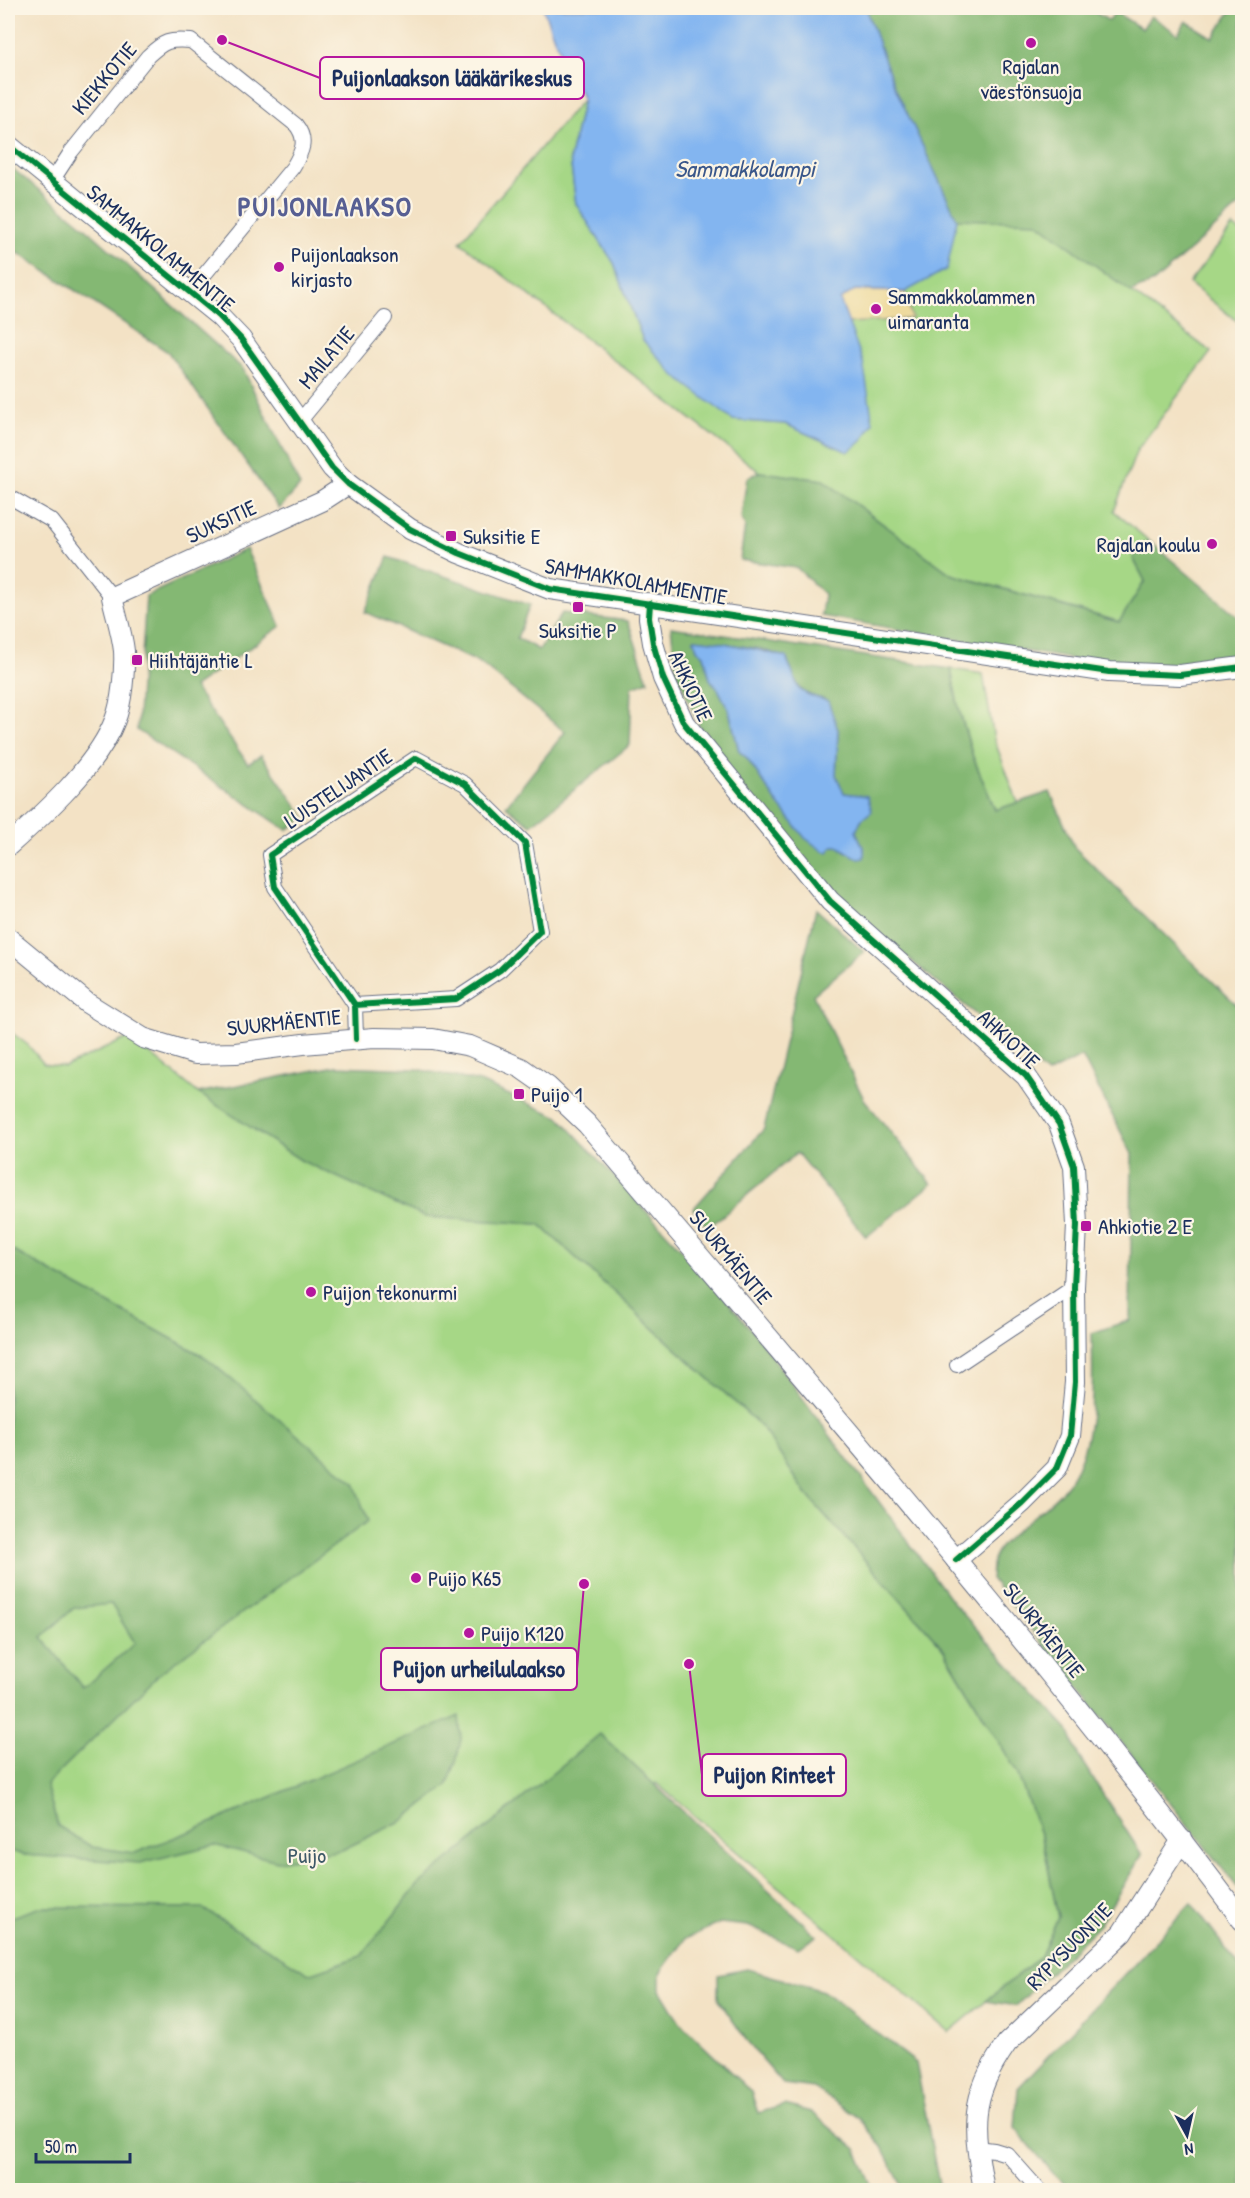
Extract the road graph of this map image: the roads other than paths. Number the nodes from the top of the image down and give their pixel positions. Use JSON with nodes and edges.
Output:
{"nodes":[{"id":1,"x":8,"y":145,"type":"edge"},
{"id":2,"x":52,"y":180,"type":"junction"},
{"id":3,"x":190,"y":292,"type":"junction"},
{"id":4,"x":385,"y":318,"type":"dead end"},
{"id":5,"x":299,"y":422,"type":"junction"},
{"id":6,"x":348,"y":484,"type":"junction"},
{"id":7,"x":8,"y":496,"type":"edge"},
{"id":8,"x":112,"y":597,"type":"junction"},
{"id":9,"x":650,"y":603,"type":"junction"},
{"id":10,"x":1242,"y":667,"type":"edge"},
{"id":11,"x":8,"y":846,"type":"edge"},
{"id":12,"x":8,"y":938,"type":"edge"},
{"id":13,"x":355,"y":1005,"type":"junction"},
{"id":14,"x":357,"y":1039,"type":"junction"},
{"id":15,"x":1074,"y":1287,"type":"junction"},
{"id":16,"x":957,"y":1365,"type":"dead end"},
{"id":17,"x":956,"y":1560,"type":"junction"},
{"id":18,"x":1182,"y":1840,"type":"junction"},
{"id":19,"x":1242,"y":1920,"type":"edge"},
{"id":20,"x":976,"y":2148,"type":"junction"},
{"id":21,"x":984,"y":2190,"type":"edge"},
{"id":22,"x":1039,"y":2190,"type":"edge"}],
"edges":[{"from":1,"to":2,"type":"street","name":"SAMMAKKOLAMMENTIE"},
{"from":2,"to":3,"type":"street","name":"SAMMAKKOLAMMENTIE"},
{"from":2,"to":3,"type":"street","name":"KIEKKOTIE"},
{"from":3,"to":5,"type":"street","name":"SAMMAKKOLAMMENTIE"},
{"from":4,"to":5,"type":"street","name":"MAILATIE"},
{"from":5,"to":6,"type":"street","name":"SAMMAKKOLAMMENTIE"},
{"from":6,"to":8,"type":"street","name":"SUKSITIE"},
{"from":6,"to":9,"type":"street","name":"SAMMAKKOLAMMENTIE"},
{"from":7,"to":8,"type":"street"},
{"from":8,"to":11,"type":"street"},
{"from":9,"to":10,"type":"street","name":"SAMMAKKOLAMMENTIE"},
{"from":9,"to":15,"type":"street","name":"AHKIOTIE"},
{"from":12,"to":14,"type":"street","name":"SUURMÄENTIE"},
{"from":13,"to":13,"type":"street","name":"LUISTELIJANTIE"},
{"from":13,"to":14,"type":"street"},
{"from":14,"to":17,"type":"street","name":"SUURMÄENTIE"},
{"from":15,"to":16,"type":"street"},
{"from":15,"to":17,"type":"street","name":"AHKIOTIE"},
{"from":17,"to":18,"type":"street","name":"SUURMÄENTIE"},
{"from":18,"to":19,"type":"street","name":"SUURMÄENTIE"},
{"from":18,"to":20,"type":"street","name":"RYPYSUONTIE"},
{"from":20,"to":21,"type":"street"},
{"from":20,"to":22,"type":"street"}]}
